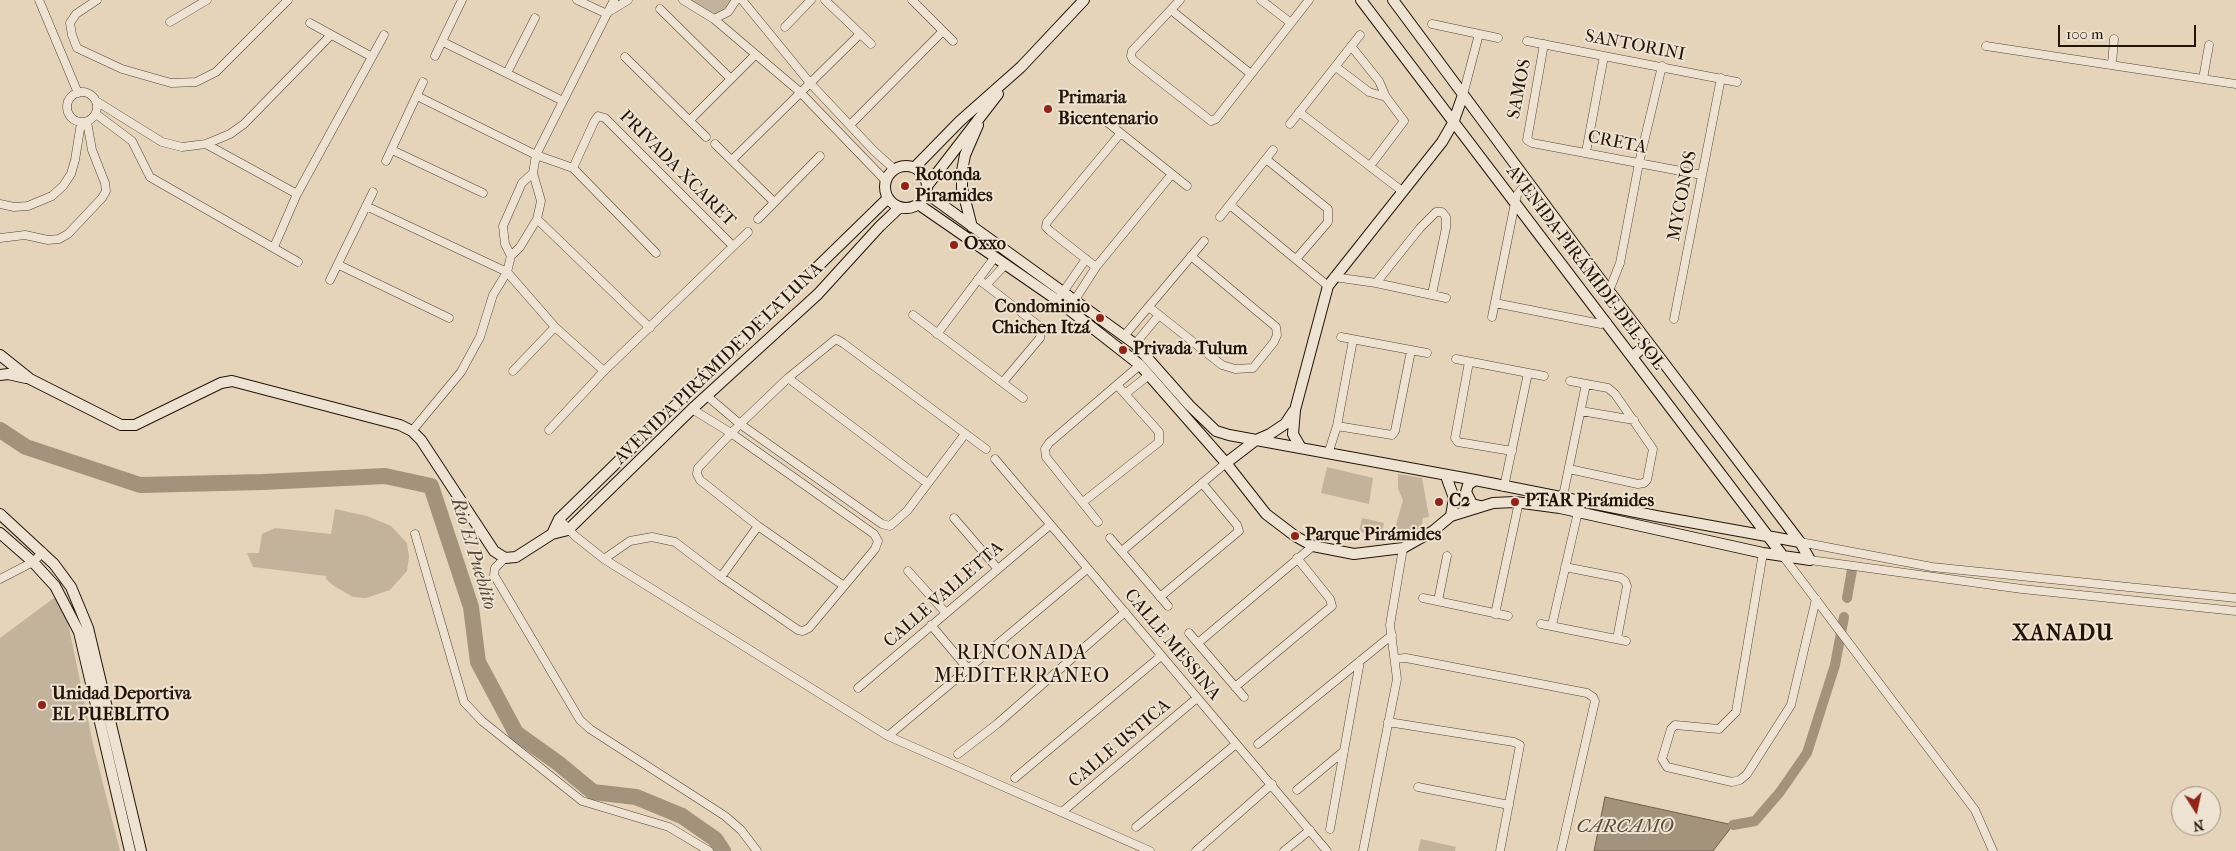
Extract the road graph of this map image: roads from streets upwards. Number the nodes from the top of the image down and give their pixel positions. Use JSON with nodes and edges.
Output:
{"nodes":[{"id":1,"x":39,"y":0,"type":"edge"},
{"id":2,"x":97,"y":0,"type":"edge"},
{"id":3,"x":207,"y":0,"type":"edge"},
{"id":4,"x":288,"y":0,"type":"edge"},
{"id":5,"x":462,"y":0,"type":"edge"},
{"id":6,"x":577,"y":0,"type":"edge"},
{"id":7,"x":614,"y":0,"type":"edge"},
{"id":8,"x":628,"y":0,"type":"edge"},
{"id":9,"x":683,"y":0,"type":"edge"},
{"id":10,"x":736,"y":0,"type":"edge"},
{"id":11,"x":742,"y":0,"type":"edge"},
{"id":12,"x":811,"y":0,"type":"edge"},
{"id":13,"x":824,"y":0,"type":"edge"},
{"id":14,"x":912,"y":0,"type":"edge"},
{"id":15,"x":1084,"y":0,"type":"edge"},
{"id":16,"x":1180,"y":0,"type":"edge"},
{"id":17,"x":1261,"y":0,"type":"edge"},
{"id":18,"x":1309,"y":0,"type":"edge"},
{"id":19,"x":1361,"y":0,"type":"edge"},
{"id":20,"x":1393,"y":0,"type":"edge"},
{"id":21,"x":660,"y":9,"type":"dead end"},
{"id":22,"x":1170,"y":10,"type":"junction"},
{"id":23,"x":609,"y":13,"type":"junction"},
{"id":24,"x":535,"y":18,"type":"dead end"},
{"id":25,"x":714,"y":19,"type":"junction"},
{"id":26,"x":170,"y":22,"type":"dead end"},
{"id":27,"x":310,"y":23,"type":"dead end"},
{"id":28,"x":1291,"y":23,"type":"junction"},
{"id":29,"x":1432,"y":24,"type":"dead end"},
{"id":30,"x":785,"y":26,"type":"dead end"},
{"id":31,"x":943,"y":31,"type":"junction"},
{"id":32,"x":860,"y":34,"type":"junction"},
{"id":33,"x":1479,"y":34,"type":"junction"},
{"id":34,"x":331,"y":35,"type":"junction"},
{"id":35,"x":384,"y":35,"type":"dead end"},
{"id":36,"x":1360,"y":35,"type":"dead end"},
{"id":37,"x":1498,"y":38,"type":"dead end"},
{"id":38,"x":2114,"y":39,"type":"dead end"},
{"id":39,"x":954,"y":41,"type":"dead end"},
{"id":40,"x":1527,"y":41,"type":"dead end"},
{"id":41,"x":443,"y":42,"type":"junction"},
{"id":42,"x":871,"y":44,"type":"dead end"},
{"id":43,"x":1544,"y":44,"type":"junction"},
{"id":44,"x":2209,"y":45,"type":"dead end"},
{"id":45,"x":1351,"y":46,"type":"junction"},
{"id":46,"x":1986,"y":46,"type":"dead end"},
{"id":47,"x":755,"y":55,"type":"junction"},
{"id":48,"x":435,"y":56,"type":"dead end"},
{"id":49,"x":1604,"y":56,"type":"junction"},
{"id":50,"x":372,"y":57,"type":"junction"},
{"id":51,"x":625,"y":57,"type":"dead end"},
{"id":52,"x":2112,"y":65,"type":"junction"},
{"id":53,"x":1336,"y":66,"type":"junction"},
{"id":54,"x":1662,"y":66,"type":"junction"},
{"id":55,"x":1020,"y":67,"type":"junction"},
{"id":56,"x":507,"y":73,"type":"junction"},
{"id":57,"x":1251,"y":74,"type":"junction"},
{"id":58,"x":731,"y":78,"type":"junction"},
{"id":59,"x":1722,"y":78,"type":"junction"},
{"id":60,"x":2203,"y":79,"type":"junction"},
{"id":61,"x":423,"y":82,"type":"dead end"},
{"id":62,"x":1737,"y":82,"type":"dead end"},
{"id":63,"x":810,"y":83,"type":"junction"},
{"id":64,"x":2236,"y":84,"type":"edge"},
{"id":65,"x":800,"y":92,"type":"junction"},
{"id":66,"x":78,"y":93,"type":"junction"},
{"id":67,"x":1463,"y":95,"type":"junction"},
{"id":68,"x":417,"y":96,"type":"junction"},
{"id":69,"x":1386,"y":97,"type":"junction"},
{"id":70,"x":563,"y":100,"type":"junction"},
{"id":71,"x":96,"y":102,"type":"junction"},
{"id":72,"x":1299,"y":112,"type":"junction"},
{"id":73,"x":983,"y":113,"type":"junction"},
{"id":74,"x":96,"y":114,"type":"junction"},
{"id":75,"x":690,"y":120,"type":"junction"},
{"id":76,"x":84,"y":122,"type":"junction"},
{"id":77,"x":1107,"y":122,"type":"dead end"},
{"id":78,"x":1453,"y":123,"type":"junction"},
{"id":79,"x":1290,"y":124,"type":"dead end"},
{"id":80,"x":850,"y":125,"type":"junction"},
{"id":81,"x":1120,"y":134,"type":"junction"},
{"id":82,"x":148,"y":135,"type":"junction"},
{"id":83,"x":706,"y":137,"type":"dead end"},
{"id":84,"x":1527,"y":140,"type":"joint"},
{"id":85,"x":206,"y":144,"type":"junction"},
{"id":86,"x":716,"y":144,"type":"dead end"},
{"id":87,"x":137,"y":148,"type":"junction"},
{"id":88,"x":392,"y":150,"type":"junction"},
{"id":89,"x":1273,"y":150,"type":"dead end"},
{"id":90,"x":1586,"y":152,"type":"junction"},
{"id":91,"x":536,"y":155,"type":"junction"},
{"id":92,"x":820,"y":156,"type":"dead end"},
{"id":93,"x":1266,"y":159,"type":"junction"},
{"id":94,"x":732,"y":160,"type":"junction"},
{"id":95,"x":386,"y":161,"type":"dead end"},
{"id":96,"x":1639,"y":163,"type":"junction"},
{"id":97,"x":1370,"y":166,"type":"junction"},
{"id":98,"x":573,"y":168,"type":"junction"},
{"id":99,"x":915,"y":168,"type":"junction"},
{"id":100,"x":894,"y":169,"type":"junction"},
{"id":101,"x":533,"y":173,"type":"junction"},
{"id":102,"x":1172,"y":174,"type":"junction"},
{"id":103,"x":1702,"y":175,"type":"junction"},
{"id":104,"x":885,"y":180,"type":"junction"},
{"id":105,"x":1528,"y":180,"type":"junction"},
{"id":106,"x":1187,"y":186,"type":"dead end"},
{"id":107,"x":927,"y":190,"type":"junction"},
{"id":108,"x":1402,"y":191,"type":"junction"},
{"id":109,"x":373,"y":192,"type":"dead end"},
{"id":110,"x":483,"y":193,"type":"dead end"},
{"id":111,"x":296,"y":194,"type":"junction"},
{"id":112,"x":888,"y":198,"type":"junction"},
{"id":113,"x":774,"y":202,"type":"junction"},
{"id":114,"x":1514,"y":203,"type":"junction"},
{"id":115,"x":0,"y":204,"type":"edge"},
{"id":116,"x":918,"y":204,"type":"junction"},
{"id":117,"x":366,"y":206,"type":"junction"},
{"id":118,"x":1230,"y":206,"type":"junction"},
{"id":119,"x":900,"y":207,"type":"junction"},
{"id":120,"x":1220,"y":217,"type":"dead end"},
{"id":121,"x":538,"y":218,"type":"junction"},
{"id":122,"x":758,"y":219,"type":"dead end"},
{"id":123,"x":972,"y":227,"type":"junction"},
{"id":124,"x":748,"y":232,"type":"dead end"},
{"id":125,"x":0,"y":238,"type":"edge"},
{"id":126,"x":1204,"y":241,"type":"dead end"},
{"id":127,"x":732,"y":246,"type":"junction"},
{"id":128,"x":274,"y":247,"type":"junction"},
{"id":129,"x":656,"y":253,"type":"dead end"},
{"id":130,"x":511,"y":256,"type":"junction"},
{"id":131,"x":995,"y":256,"type":"junction"},
{"id":132,"x":1191,"y":256,"type":"junction"},
{"id":133,"x":1297,"y":258,"type":"junction"},
{"id":134,"x":1086,"y":259,"type":"junction"},
{"id":135,"x":298,"y":262,"type":"dead end"},
{"id":136,"x":1006,"y":264,"type":"junction"},
{"id":137,"x":339,"y":265,"type":"junction"},
{"id":138,"x":1096,"y":267,"type":"junction"},
{"id":139,"x":507,"y":272,"type":"junction"},
{"id":140,"x":980,"y":277,"type":"junction"},
{"id":141,"x":330,"y":280,"type":"dead end"},
{"id":142,"x":1331,"y":281,"type":"junction"},
{"id":143,"x":989,"y":282,"type":"junction"},
{"id":144,"x":1376,"y":283,"type":"junction"},
{"id":145,"x":1064,"y":291,"type":"junction"},
{"id":146,"x":1609,"y":291,"type":"junction"},
{"id":147,"x":1432,"y":294,"type":"junction"},
{"id":148,"x":1446,"y":298,"type":"dead end"},
{"id":149,"x":1057,"y":300,"type":"junction"},
{"id":150,"x":1075,"y":300,"type":"junction"},
{"id":151,"x":1495,"y":303,"type":"junction"},
{"id":152,"x":1148,"y":307,"type":"junction"},
{"id":153,"x":1069,"y":309,"type":"junction"},
{"id":154,"x":912,"y":314,"type":"dead end"},
{"id":155,"x":1159,"y":315,"type":"junction"},
{"id":156,"x":1492,"y":317,"type":"dead end"},
{"id":157,"x":449,"y":318,"type":"dead end"},
{"id":158,"x":1674,"y":319,"type":"dead end"},
{"id":159,"x":1607,"y":322,"type":"junction"},
{"id":160,"x":555,"y":327,"type":"junction"},
{"id":161,"x":650,"y":328,"type":"junction"},
{"id":162,"x":937,"y":334,"type":"junction"},
{"id":163,"x":1124,"y":336,"type":"junction"},
{"id":164,"x":1341,"y":337,"type":"dead end"},
{"id":165,"x":1138,"y":340,"type":"junction"},
{"id":166,"x":1353,"y":340,"type":"junction"},
{"id":167,"x":1648,"y":343,"type":"junction"},
{"id":168,"x":1411,"y":351,"type":"junction"},
{"id":169,"x":1427,"y":353,"type":"dead end"},
{"id":170,"x":0,"y":355,"type":"edge"},
{"id":171,"x":1632,"y":357,"type":"junction"},
{"id":172,"x":1456,"y":359,"type":"dead end"},
{"id":173,"x":1469,"y":362,"type":"junction"},
{"id":174,"x":1140,"y":365,"type":"junction"},
{"id":175,"x":513,"y":371,"type":"dead end"},
{"id":176,"x":604,"y":371,"type":"junction"},
{"id":177,"x":1528,"y":373,"type":"junction"},
{"id":178,"x":0,"y":375,"type":"edge"},
{"id":179,"x":1149,"y":375,"type":"junction"},
{"id":180,"x":1544,"y":376,"type":"dead end"},
{"id":181,"x":788,"y":378,"type":"junction"},
{"id":182,"x":30,"y":379,"type":"junction"},
{"id":183,"x":1570,"y":381,"type":"dead end"},
{"id":184,"x":1002,"y":382,"type":"junction"},
{"id":185,"x":1119,"y":384,"type":"junction"},
{"id":186,"x":1586,"y":384,"type":"junction"},
{"id":187,"x":1126,"y":393,"type":"junction"},
{"id":188,"x":707,"y":396,"type":"junction"},
{"id":189,"x":1023,"y":398,"type":"dead end"},
{"id":190,"x":692,"y":409,"type":"junction"},
{"id":191,"x":1295,"y":410,"type":"junction"},
{"id":192,"x":1581,"y":411,"type":"junction"},
{"id":193,"x":1634,"y":420,"type":"junction"},
{"id":194,"x":740,"y":424,"type":"junction"},
{"id":195,"x":1337,"y":426,"type":"junction"},
{"id":196,"x":548,"y":430,"type":"dead end"},
{"id":197,"x":412,"y":432,"type":"junction"},
{"id":198,"x":731,"y":433,"type":"junction"},
{"id":199,"x":965,"y":434,"type":"junction"},
{"id":200,"x":1256,"y":440,"type":"junction"},
{"id":201,"x":1301,"y":448,"type":"junction"},
{"id":202,"x":986,"y":449,"type":"dead end"},
{"id":203,"x":1512,"y":451,"type":"junction"},
{"id":204,"x":1328,"y":454,"type":"junction"},
{"id":205,"x":994,"y":458,"type":"dead end"},
{"id":206,"x":1226,"y":463,"type":"junction"},
{"id":207,"x":1569,"y":469,"type":"junction"},
{"id":208,"x":1446,"y":476,"type":"junction"},
{"id":209,"x":1205,"y":480,"type":"junction"},
{"id":210,"x":1475,"y":480,"type":"junction"},
{"id":211,"x":600,"y":481,"type":"junction"},
{"id":212,"x":927,"y":484,"type":"junction"},
{"id":213,"x":1504,"y":487,"type":"junction"},
{"id":214,"x":609,"y":492,"type":"junction"},
{"id":215,"x":1083,"y":502,"type":"junction"},
{"id":216,"x":1519,"y":502,"type":"junction"},
{"id":217,"x":1561,"y":503,"type":"junction"},
{"id":218,"x":1480,"y":506,"type":"junction"},
{"id":219,"x":1578,"y":512,"type":"junction"},
{"id":220,"x":0,"y":514,"type":"edge"},
{"id":221,"x":1451,"y":516,"type":"junction"},
{"id":222,"x":954,"y":518,"type":"dead end"},
{"id":223,"x":560,"y":519,"type":"junction"},
{"id":224,"x":1098,"y":522,"type":"dead end"},
{"id":225,"x":1050,"y":525,"type":"junction"},
{"id":226,"x":758,"y":526,"type":"junction"},
{"id":227,"x":568,"y":530,"type":"junction"},
{"id":228,"x":0,"y":533,"type":"edge"},
{"id":229,"x":414,"y":534,"type":"dead end"},
{"id":230,"x":552,"y":534,"type":"junction"},
{"id":231,"x":1767,"y":535,"type":"junction"},
{"id":232,"x":1110,"y":538,"type":"dead end"},
{"id":233,"x":1800,"y":542,"type":"junction"},
{"id":234,"x":1313,"y":546,"type":"junction"},
{"id":235,"x":1402,"y":548,"type":"junction"},
{"id":236,"x":1122,"y":551,"type":"junction"},
{"id":237,"x":43,"y":552,"type":"junction"},
{"id":238,"x":1763,"y":553,"type":"junction"},
{"id":239,"x":1858,"y":553,"type":"junction"},
{"id":240,"x":1447,"y":556,"type":"dead end"},
{"id":241,"x":1783,"y":556,"type":"junction"},
{"id":242,"x":1298,"y":557,"type":"junction"},
{"id":243,"x":505,"y":558,"type":"junction"},
{"id":244,"x":604,"y":559,"type":"junction"},
{"id":245,"x":1810,"y":560,"type":"junction"},
{"id":246,"x":33,"y":562,"type":"junction"},
{"id":247,"x":1856,"y":564,"type":"junction"},
{"id":248,"x":1565,"y":567,"type":"junction"},
{"id":249,"x":997,"y":568,"type":"junction"},
{"id":250,"x":1088,"y":569,"type":"junction"},
{"id":251,"x":908,"y":570,"type":"dead end"},
{"id":252,"x":2023,"y":575,"type":"junction"},
{"id":253,"x":721,"y":577,"type":"junction"},
{"id":254,"x":0,"y":579,"type":"edge"},
{"id":255,"x":844,"y":586,"type":"junction"},
{"id":256,"x":2022,"y":588,"type":"junction"},
{"id":257,"x":1160,"y":597,"type":"junction"},
{"id":258,"x":1423,"y":598,"type":"dead end"},
{"id":259,"x":2236,"y":598,"type":"edge"},
{"id":260,"x":1816,"y":599,"type":"junction"},
{"id":261,"x":1438,"y":601,"type":"junction"},
{"id":262,"x":1168,"y":606,"type":"dead end"},
{"id":263,"x":2236,"y":611,"type":"edge"},
{"id":264,"x":1125,"y":612,"type":"junction"},
{"id":265,"x":946,"y":613,"type":"junction"},
{"id":266,"x":1495,"y":614,"type":"junction"},
{"id":267,"x":1508,"y":616,"type":"dead end"},
{"id":268,"x":1541,"y":624,"type":"dead end"},
{"id":269,"x":931,"y":625,"type":"junction"},
{"id":270,"x":1552,"y":625,"type":"junction"},
{"id":271,"x":1189,"y":632,"type":"dead end"},
{"id":272,"x":1392,"y":635,"type":"junction"},
{"id":273,"x":1617,"y":639,"type":"junction"},
{"id":274,"x":1626,"y":641,"type":"dead end"},
{"id":275,"x":1198,"y":643,"type":"junction"},
{"id":276,"x":1161,"y":656,"type":"junction"},
{"id":277,"x":1395,"y":659,"type":"junction"},
{"id":278,"x":1360,"y":661,"type":"junction"},
{"id":279,"x":969,"y":670,"type":"junction"},
{"id":280,"x":1236,"y":687,"type":"junction"},
{"id":281,"x":858,"y":688,"type":"dead end"},
{"id":282,"x":1244,"y":697,"type":"dead end"},
{"id":283,"x":1197,"y":698,"type":"junction"},
{"id":284,"x":1388,"y":722,"type":"junction"},
{"id":285,"x":888,"y":736,"type":"junction"},
{"id":286,"x":1236,"y":744,"type":"junction"},
{"id":287,"x":1258,"y":744,"type":"dead end"},
{"id":288,"x":1344,"y":751,"type":"junction"},
{"id":289,"x":958,"y":754,"type":"dead end"},
{"id":290,"x":1014,"y":778,"type":"dead end"},
{"id":291,"x":1272,"y":784,"type":"junction"},
{"id":292,"x":1418,"y":788,"type":"dead end"},
{"id":293,"x":1297,"y":790,"type":"dead end"},
{"id":294,"x":1509,"y":805,"type":"junction"},
{"id":295,"x":1062,"y":812,"type":"junction"},
{"id":296,"x":1136,"y":827,"type":"dead end"},
{"id":297,"x":1330,"y":829,"type":"dead end"},
{"id":298,"x":1310,"y":830,"type":"junction"},
{"id":299,"x":130,"y":851,"type":"edge"},
{"id":300,"x":141,"y":851,"type":"edge"},
{"id":301,"x":709,"y":851,"type":"edge"},
{"id":302,"x":758,"y":851,"type":"edge"},
{"id":303,"x":1150,"y":851,"type":"edge"},
{"id":304,"x":1196,"y":851,"type":"edge"},
{"id":305,"x":1284,"y":851,"type":"edge"},
{"id":306,"x":1327,"y":851,"type":"edge"},
{"id":307,"x":1363,"y":851,"type":"edge"},
{"id":308,"x":1500,"y":851,"type":"edge"},
{"id":309,"x":1561,"y":851,"type":"edge"},
{"id":310,"x":1993,"y":851,"type":"edge"}],
"edges":[{"from":1,"to":66,"type":"street"},
{"from":2,"to":4,"type":"street"},
{"from":3,"to":26,"type":"street"},
{"from":5,"to":41,"type":"street"},
{"from":6,"to":23,"type":"street"},
{"from":7,"to":23,"type":"street"},
{"from":8,"to":23,"type":"street"},
{"from":9,"to":25,"type":"street"},
{"from":10,"to":25,"type":"street"},
{"from":11,"to":63,"type":"street"},
{"from":12,"to":30,"type":"street"},
{"from":13,"to":32,"type":"street"},
{"from":14,"to":31,"type":"street"},
{"from":15,"to":55,"type":"street"},
{"from":16,"to":22,"type":"street"},
{"from":17,"to":28,"type":"street"},
{"from":18,"to":28,"type":"street"},
{"from":19,"to":78,"type":"street","name":"AVENIDA PIRÁMIDE DEL SOL"},
{"from":20,"to":67,"type":"street","name":"AVENIDA PIRÁMIDE DEL SOL"},
{"from":21,"to":58,"type":"street"},
{"from":22,"to":57,"type":"street"},
{"from":22,"to":57,"type":"street"},
{"from":23,"to":70,"type":"street"},
{"from":24,"to":56,"type":"street"},
{"from":25,"to":47,"type":"street"},
{"from":27,"to":34,"type":"street"},
{"from":28,"to":57,"type":"street"},
{"from":29,"to":33,"type":"street"},
{"from":31,"to":39,"type":"street"},
{"from":31,"to":80,"type":"street"},
{"from":32,"to":42,"type":"street"},
{"from":32,"to":63,"type":"street"},
{"from":33,"to":37,"type":"street"},
{"from":33,"to":67,"type":"street"},
{"from":34,"to":50,"type":"street"},
{"from":34,"to":85,"type":"street"},
{"from":35,"to":50,"type":"street"},
{"from":36,"to":45,"type":"street"},
{"from":38,"to":52,"type":"street"},
{"from":40,"to":43,"type":"street","name":"SANTORINI"},
{"from":41,"to":48,"type":"street"},
{"from":41,"to":56,"type":"street"},
{"from":43,"to":49,"type":"street","name":"SANTORINI"},
{"from":43,"to":84,"type":"street","name":"SAMOS"},
{"from":44,"to":60,"type":"street"},
{"from":45,"to":53,"type":"street"},
{"from":45,"to":69,"type":"street"},
{"from":46,"to":52,"type":"street"},
{"from":47,"to":58,"type":"street"},
{"from":47,"to":65,"type":"street"},
{"from":49,"to":54,"type":"street","name":"SANTORINI"},
{"from":49,"to":90,"type":"street"},
{"from":50,"to":111,"type":"street"},
{"from":51,"to":75,"type":"street"},
{"from":52,"to":60,"type":"street"},
{"from":53,"to":69,"type":"street"},
{"from":53,"to":72,"type":"street"},
{"from":54,"to":59,"type":"street","name":"SANTORINI"},
{"from":54,"to":96,"type":"street"},
{"from":55,"to":73,"type":"street"},
{"from":55,"to":99,"type":"street"},
{"from":56,"to":70,"type":"street"},
{"from":58,"to":75,"type":"street"},
{"from":59,"to":62,"type":"street","name":"SANTORINI"},
{"from":59,"to":103,"type":"street","name":"MYCONOS"},
{"from":60,"to":64,"type":"street"},
{"from":61,"to":68,"type":"street"},
{"from":63,"to":65,"type":"street"},
{"from":63,"to":80,"type":"street"},
{"from":65,"to":94,"type":"street"},
{"from":65,"to":104,"type":"street"},
{"from":66,"to":71,"type":"street"},
{"from":66,"to":76,"type":"street"},
{"from":67,"to":78,"type":"street"},
{"from":67,"to":105,"type":"street","name":"AVENIDA PIRÁMIDE DEL SOL"},
{"from":68,"to":88,"type":"street"},
{"from":68,"to":91,"type":"street"},
{"from":69,"to":97,"type":"street"},
{"from":70,"to":91,"type":"street"},
{"from":71,"to":74,"type":"street"},
{"from":71,"to":82,"type":"street"},
{"from":72,"to":79,"type":"street"},
{"from":72,"to":97,"type":"street"},
{"from":73,"to":107,"type":"street"},
{"from":73,"to":123,"type":"street"},
{"from":74,"to":76,"type":"street"},
{"from":74,"to":87,"type":"street"},
{"from":75,"to":83,"type":"street"},
{"from":76,"to":115,"type":"street"},
{"from":76,"to":125,"type":"street"},
{"from":77,"to":81,"type":"street"},
{"from":78,"to":108,"type":"street"},
{"from":78,"to":114,"type":"street","name":"AVENIDA PIRÁMIDE DEL SOL"},
{"from":80,"to":100,"type":"street"},
{"from":81,"to":102,"type":"street"},
{"from":81,"to":134,"type":"street"},
{"from":82,"to":85,"type":"street"},
{"from":82,"to":87,"type":"street"},
{"from":84,"to":90,"type":"street","name":"CRETA"},
{"from":85,"to":111,"type":"street"},
{"from":86,"to":94,"type":"street"},
{"from":87,"to":128,"type":"street"},
{"from":88,"to":95,"type":"street"},
{"from":88,"to":110,"type":"street"},
{"from":89,"to":93,"type":"street"},
{"from":90,"to":96,"type":"street","name":"CRETA"},
{"from":91,"to":98,"type":"street"},
{"from":91,"to":101,"type":"street"},
{"from":92,"to":113,"type":"street"},
{"from":93,"to":118,"type":"street"},
{"from":93,"to":133,"type":"street"},
{"from":94,"to":113,"type":"street"},
{"from":96,"to":103,"type":"street","name":"CRETA"},
{"from":96,"to":146,"type":"street"},
{"from":97,"to":108,"type":"street"},
{"from":98,"to":127,"type":"street","name":"PRIVADA XCARET"},
{"from":98,"to":129,"type":"street"},
{"from":99,"to":100,"type":"street"},
{"from":99,"to":107,"type":"street"},
{"from":100,"to":104,"type":"street"},
{"from":101,"to":121,"type":"street"},
{"from":101,"to":130,"type":"street"},
{"from":102,"to":106,"type":"street"},
{"from":102,"to":138,"type":"street"},
{"from":103,"to":158,"type":"street","name":"MYCONOS"},
{"from":104,"to":112,"type":"street"},
{"from":105,"to":114,"type":"street"},
{"from":105,"to":146,"type":"street","name":"AVENIDA PIRÁMIDE DEL SOL"},
{"from":107,"to":116,"type":"street"},
{"from":107,"to":123,"type":"street"},
{"from":108,"to":142,"type":"street"},
{"from":109,"to":117,"type":"street"},
{"from":111,"to":128,"type":"street"},
{"from":112,"to":119,"type":"street"},
{"from":112,"to":211,"type":"street","name":"AVENIDA PIRÁMIDE DE LA LUNA"},
{"from":113,"to":122,"type":"street"},
{"from":114,"to":151,"type":"street"},
{"from":114,"to":159,"type":"street","name":"AVENIDA PIRÁMIDE DEL SOL"},
{"from":116,"to":119,"type":"street"},
{"from":116,"to":131,"type":"street"},
{"from":117,"to":137,"type":"street"},
{"from":117,"to":139,"type":"street"},
{"from":118,"to":120,"type":"street"},
{"from":118,"to":133,"type":"street"},
{"from":119,"to":188,"type":"street","name":"AVENIDA PIRÁMIDE DE LA LUNA"},
{"from":121,"to":130,"type":"street"},
{"from":121,"to":161,"type":"street"},
{"from":123,"to":145,"type":"street"},
{"from":124,"to":127,"type":"street"},
{"from":126,"to":132,"type":"street"},
{"from":127,"to":161,"type":"street"},
{"from":128,"to":135,"type":"street"},
{"from":130,"to":139,"type":"street"},
{"from":131,"to":136,"type":"street"},
{"from":131,"to":140,"type":"street"},
{"from":132,"to":152,"type":"street"},
{"from":132,"to":155,"type":"street"},
{"from":133,"to":142,"type":"street"},
{"from":134,"to":138,"type":"street"},
{"from":134,"to":145,"type":"street"},
{"from":136,"to":143,"type":"street"},
{"from":136,"to":149,"type":"street"},
{"from":137,"to":141,"type":"street"},
{"from":137,"to":157,"type":"street"},
{"from":138,"to":150,"type":"street"},
{"from":139,"to":160,"type":"street"},
{"from":139,"to":197,"type":"street"},
{"from":140,"to":143,"type":"street"},
{"from":140,"to":162,"type":"street"},
{"from":142,"to":144,"type":"street"},
{"from":142,"to":191,"type":"street"},
{"from":143,"to":184,"type":"street"},
{"from":144,"to":147,"type":"street"},
{"from":144,"to":147,"type":"street"},
{"from":145,"to":149,"type":"street"},
{"from":145,"to":150,"type":"street"},
{"from":146,"to":167,"type":"street","name":"AVENIDA PIRÁMIDE DEL SOL"},
{"from":147,"to":148,"type":"street"},
{"from":149,"to":153,"type":"street"},
{"from":150,"to":153,"type":"street"},
{"from":150,"to":163,"type":"street"},
{"from":151,"to":156,"type":"street"},
{"from":151,"to":159,"type":"street"},
{"from":152,"to":155,"type":"street"},
{"from":152,"to":163,"type":"street"},
{"from":153,"to":174,"type":"street"},
{"from":154,"to":162,"type":"street"},
{"from":155,"to":165,"type":"street"},
{"from":159,"to":171,"type":"street","name":"AVENIDA PIRÁMIDE DEL SOL"},
{"from":160,"to":175,"type":"street"},
{"from":160,"to":176,"type":"street"},
{"from":161,"to":176,"type":"street"},
{"from":162,"to":184,"type":"street"},
{"from":163,"to":165,"type":"street"},
{"from":164,"to":166,"type":"street"},
{"from":165,"to":200,"type":"street"},
{"from":166,"to":168,"type":"street"},
{"from":166,"to":195,"type":"street"},
{"from":167,"to":171,"type":"street"},
{"from":167,"to":233,"type":"street","name":"AVENIDA PIRÁMIDE DEL SOL"},
{"from":168,"to":169,"type":"street"},
{"from":168,"to":195,"type":"street"},
{"from":170,"to":182,"type":"street"},
{"from":171,"to":231,"type":"street","name":"AVENIDA PIRÁMIDE DEL SOL"},
{"from":172,"to":173,"type":"street"},
{"from":173,"to":177,"type":"street"},
{"from":173,"to":203,"type":"street"},
{"from":174,"to":179,"type":"street"},
{"from":174,"to":185,"type":"street"},
{"from":176,"to":196,"type":"street"},
{"from":177,"to":180,"type":"street"},
{"from":177,"to":203,"type":"street"},
{"from":178,"to":182,"type":"street"},
{"from":179,"to":187,"type":"street"},
{"from":179,"to":206,"type":"street"},
{"from":181,"to":194,"type":"street"},
{"from":181,"to":199,"type":"street"},
{"from":181,"to":212,"type":"street"},
{"from":182,"to":197,"type":"street"},
{"from":183,"to":186,"type":"street"},
{"from":184,"to":189,"type":"street"},
{"from":185,"to":187,"type":"street"},
{"from":185,"to":215,"type":"street"},
{"from":186,"to":192,"type":"street"},
{"from":186,"to":193,"type":"street"},
{"from":187,"to":215,"type":"street"},
{"from":188,"to":190,"type":"street","name":"AVENIDA PIRÁMIDE DE LA LUNA"},
{"from":188,"to":194,"type":"street"},
{"from":190,"to":198,"type":"street"},
{"from":190,"to":214,"type":"street","name":"AVENIDA PIRÁMIDE DE LA LUNA"},
{"from":191,"to":200,"type":"street"},
{"from":191,"to":201,"type":"street"},
{"from":192,"to":193,"type":"street"},
{"from":192,"to":207,"type":"street"},
{"from":193,"to":207,"type":"street"},
{"from":194,"to":198,"type":"street"},
{"from":194,"to":212,"type":"street"},
{"from":195,"to":204,"type":"street"},
{"from":197,"to":243,"type":"street"},
{"from":198,"to":226,"type":"street"},
{"from":198,"to":255,"type":"street"},
{"from":199,"to":202,"type":"street"},
{"from":199,"to":212,"type":"street"},
{"from":200,"to":201,"type":"street"},
{"from":200,"to":206,"type":"street"},
{"from":201,"to":204,"type":"street"},
{"from":203,"to":213,"type":"street"},
{"from":204,"to":208,"type":"street"},
{"from":205,"to":225,"type":"street","name":"CALLE MESSINA"},
{"from":206,"to":209,"type":"street"},
{"from":206,"to":234,"type":"street"},
{"from":207,"to":217,"type":"street"},
{"from":208,"to":210,"type":"street"},
{"from":208,"to":221,"type":"street"},
{"from":209,"to":236,"type":"street"},
{"from":209,"to":257,"type":"street"},
{"from":210,"to":213,"type":"street"},
{"from":210,"to":218,"type":"street"},
{"from":211,"to":214,"type":"street"},
{"from":211,"to":223,"type":"street","name":"AVENIDA PIRÁMIDE DE LA LUNA"},
{"from":213,"to":217,"type":"street"},
{"from":214,"to":227,"type":"street","name":"AVENIDA PIRÁMIDE DE LA LUNA"},
{"from":215,"to":224,"type":"street"},
{"from":216,"to":217,"type":"street"},
{"from":216,"to":218,"type":"street"},
{"from":216,"to":266,"type":"street"},
{"from":217,"to":219,"type":"street"},
{"from":217,"to":231,"type":"street"},
{"from":218,"to":221,"type":"street"},
{"from":219,"to":238,"type":"street"},
{"from":219,"to":248,"type":"street"},
{"from":220,"to":237,"type":"street"},
{"from":221,"to":235,"type":"street"},
{"from":222,"to":249,"type":"street"},
{"from":223,"to":227,"type":"street"},
{"from":223,"to":230,"type":"street","name":"AVENIDA PIRÁMIDE DE LA LUNA"},
{"from":225,"to":249,"type":"street","name":"CALLE VALLETTA"},
{"from":225,"to":250,"type":"street","name":"CALLE MESSINA"},
{"from":226,"to":253,"type":"street"},
{"from":226,"to":255,"type":"street"},
{"from":227,"to":230,"type":"street","name":"AVENIDA PIRÁMIDE DE LA LUNA"},
{"from":227,"to":244,"type":"street"},
{"from":228,"to":246,"type":"street"},
{"from":229,"to":301,"type":"street"},
{"from":230,"to":243,"type":"street","name":"AVENIDA PIRÁMIDE DE LA LUNA"},
{"from":231,"to":233,"type":"street"},
{"from":231,"to":241,"type":"street","name":"AVENIDA PIRÁMIDE DEL SOL"},
{"from":232,"to":236,"type":"street"},
{"from":233,"to":239,"type":"street"},
{"from":233,"to":245,"type":"street","name":"AVENIDA PIRÁMIDE DEL SOL"},
{"from":234,"to":235,"type":"street"},
{"from":234,"to":242,"type":"street"},
{"from":235,"to":272,"type":"street"},
{"from":236,"to":257,"type":"street"},
{"from":237,"to":246,"type":"street"},
{"from":237,"to":300,"type":"street"},
{"from":238,"to":241,"type":"street"},
{"from":238,"to":260,"type":"street"},
{"from":239,"to":247,"type":"street"},
{"from":239,"to":252,"type":"street"},
{"from":240,"to":261,"type":"street"},
{"from":241,"to":245,"type":"street"},
{"from":241,"to":260,"type":"street"},
{"from":242,"to":275,"type":"street"},
{"from":242,"to":280,"type":"street"},
{"from":243,"to":302,"type":"street"},
{"from":244,"to":253,"type":"street"},
{"from":244,"to":285,"type":"street"},
{"from":245,"to":247,"type":"street"},
{"from":246,"to":254,"type":"street"},
{"from":246,"to":299,"type":"street"},
{"from":247,"to":256,"type":"street"},
{"from":248,"to":270,"type":"street"},
{"from":248,"to":273,"type":"street"},
{"from":249,"to":265,"type":"street","name":"CALLE VALLETTA"},
{"from":250,"to":264,"type":"street","name":"CALLE MESSINA"},
{"from":250,"to":279,"type":"street"},
{"from":251,"to":265,"type":"street"},
{"from":252,"to":256,"type":"street"},
{"from":252,"to":259,"type":"street"},
{"from":253,"to":255,"type":"street"},
{"from":256,"to":263,"type":"street"},
{"from":257,"to":262,"type":"street"},
{"from":258,"to":261,"type":"street"},
{"from":260,"to":310,"type":"street"},
{"from":261,"to":266,"type":"street"},
{"from":264,"to":276,"type":"street","name":"CALLE MESSINA"},
{"from":264,"to":289,"type":"street"},
{"from":265,"to":269,"type":"street","name":"CALLE VALLETTA"},
{"from":266,"to":267,"type":"street"},
{"from":268,"to":270,"type":"street"},
{"from":269,"to":279,"type":"street"},
{"from":269,"to":281,"type":"street","name":"CALLE VALLETTA"},
{"from":270,"to":273,"type":"street"},
{"from":271,"to":275,"type":"street"},
{"from":272,"to":277,"type":"street"},
{"from":272,"to":278,"type":"street"},
{"from":273,"to":274,"type":"street"},
{"from":275,"to":280,"type":"street"},
{"from":276,"to":283,"type":"street","name":"CALLE MESSINA"},
{"from":276,"to":290,"type":"street"},
{"from":277,"to":284,"type":"street"},
{"from":277,"to":309,"type":"street"},
{"from":278,"to":287,"type":"street"},
{"from":278,"to":288,"type":"street"},
{"from":279,"to":285,"type":"street"},
{"from":280,"to":282,"type":"street"},
{"from":283,"to":286,"type":"street","name":"CALLE MESSINA"},
{"from":283,"to":295,"type":"street","name":"CALLE USTICA"},
{"from":284,"to":294,"type":"street"},
{"from":284,"to":307,"type":"street"},
{"from":285,"to":295,"type":"street"},
{"from":286,"to":291,"type":"street","name":"CALLE MESSINA"},
{"from":286,"to":296,"type":"street"},
{"from":288,"to":293,"type":"street"},
{"from":288,"to":297,"type":"street"},
{"from":291,"to":298,"type":"street","name":"CALLE MESSINA"},
{"from":291,"to":304,"type":"street"},
{"from":292,"to":294,"type":"street"},
{"from":294,"to":308,"type":"street"},
{"from":295,"to":303,"type":"street"},
{"from":298,"to":305,"type":"street"},
{"from":298,"to":306,"type":"street","name":"CALLE MESSINA"}]}
